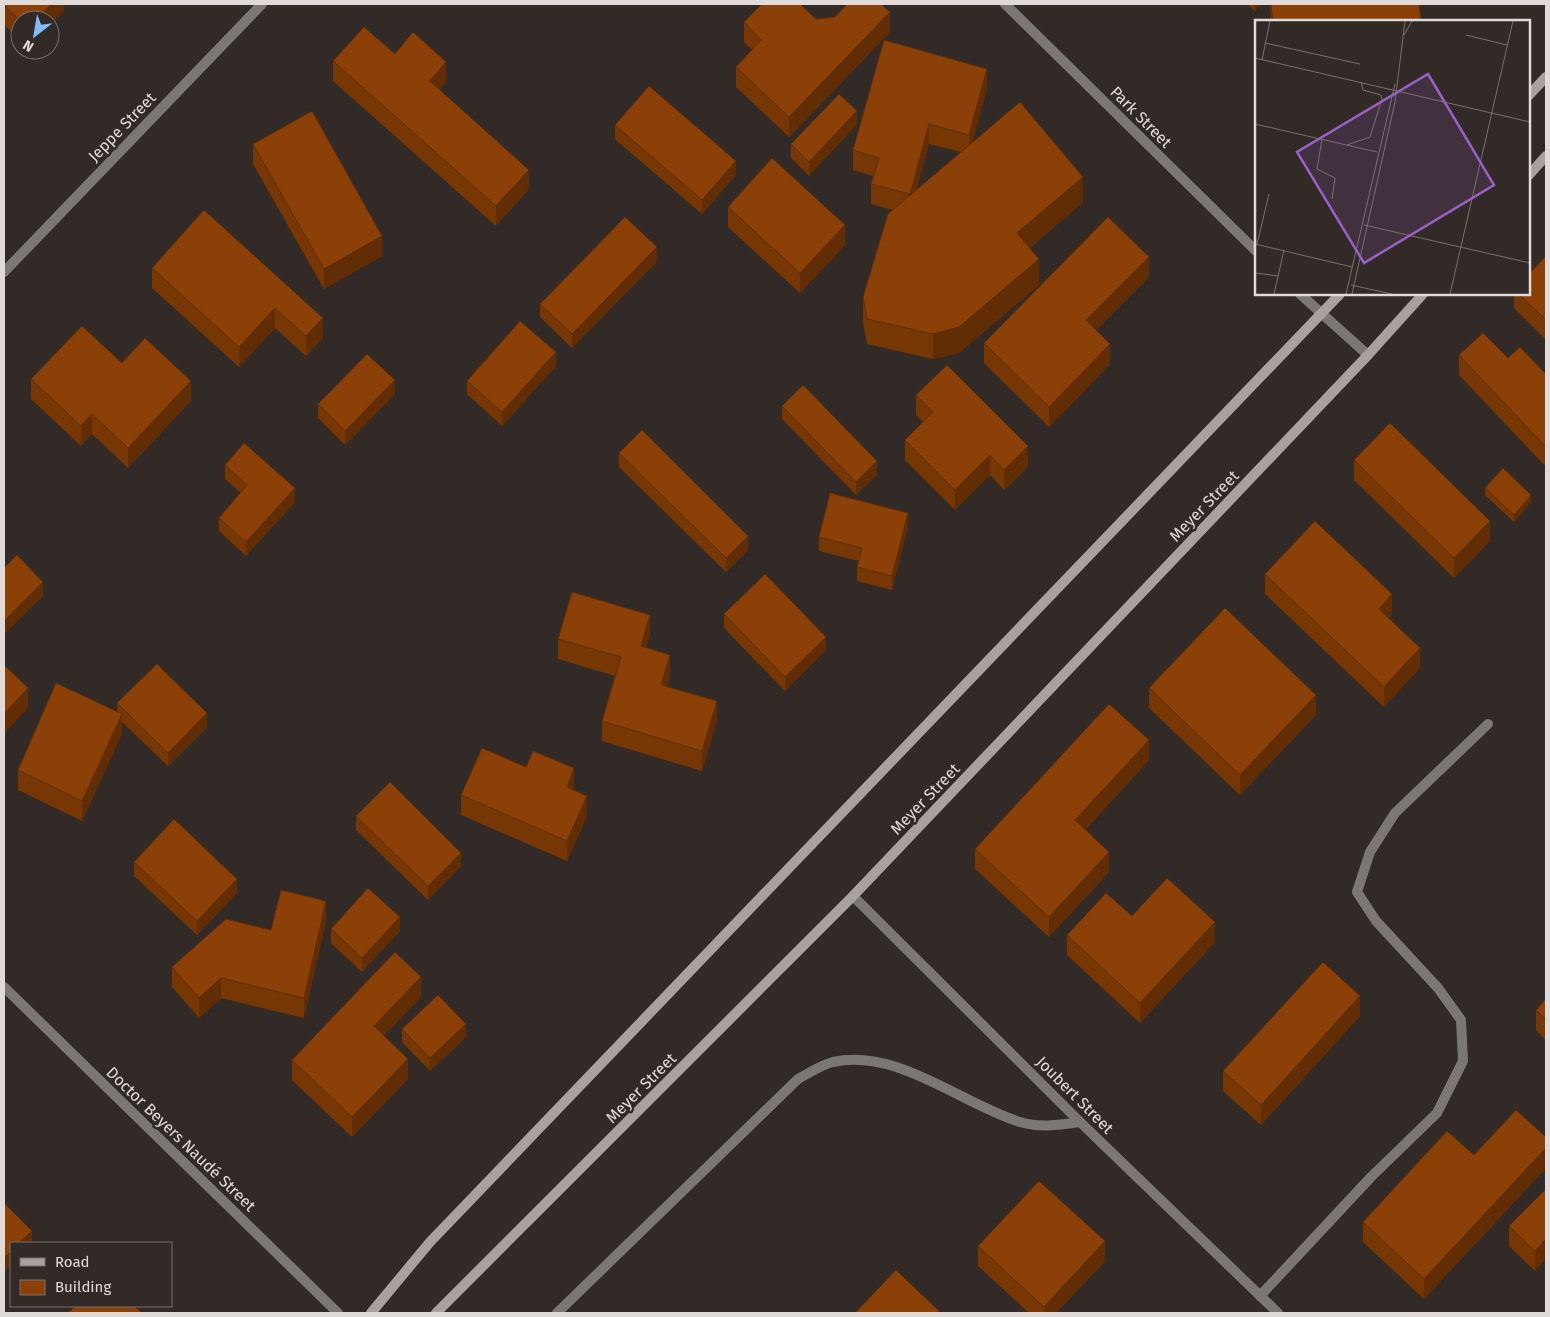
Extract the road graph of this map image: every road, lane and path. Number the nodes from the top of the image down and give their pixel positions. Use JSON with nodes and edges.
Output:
{"nodes":[{"id":1,"x":262,"y":4,"type":"edge"},
{"id":2,"x":1005,"y":4,"type":"edge"},
{"id":3,"x":1546,"y":76,"type":"edge"},
{"id":4,"x":1530,"y":94,"type":"edge"},
{"id":5,"x":1546,"y":156,"type":"edge"},
{"id":6,"x":1530,"y":174,"type":"edge"},
{"id":7,"x":1255,"y":250,"type":"edge"},
{"id":8,"x":4,"y":272,"type":"edge"},
{"id":9,"x":1301,"y":295,"type":"edge"},
{"id":10,"x":1339,"y":295,"type":"edge"},
{"id":11,"x":1422,"y":295,"type":"edge"},
{"id":12,"x":1320,"y":314,"type":"junction"},
{"id":13,"x":1368,"y":355,"type":"junction"},
{"id":14,"x":1488,"y":724,"type":"dead end"},
{"id":15,"x":853,"y":896,"type":"junction"},
{"id":16,"x":4,"y":987,"type":"edge"},
{"id":17,"x":1080,"y":1122,"type":"junction"},
{"id":18,"x":1260,"y":1296,"type":"junction"},
{"id":19,"x":338,"y":1313,"type":"edge"},
{"id":20,"x":371,"y":1313,"type":"edge"},
{"id":21,"x":436,"y":1313,"type":"edge"},
{"id":22,"x":557,"y":1313,"type":"edge"},
{"id":23,"x":1278,"y":1313,"type":"edge"}],
"edges":[{"from":1,"to":8,"type":"street","name":"Jeppe Street"},
{"from":2,"to":7,"type":"street","name":"Park Street"},
{"from":3,"to":4,"type":"main road"},
{"from":5,"to":6,"type":"main road"},
{"from":9,"to":12,"type":"street"},
{"from":10,"to":12,"type":"main road"},
{"from":11,"to":13,"type":"main road","name":"Meyer Street"},
{"from":12,"to":13,"type":"street"},
{"from":12,"to":20,"type":"main road"},
{"from":13,"to":15,"type":"main road","name":"Meyer Street"},
{"from":14,"to":18,"type":"street"},
{"from":15,"to":17,"type":"street","name":"Joubert Street"},
{"from":15,"to":21,"type":"main road","name":"Meyer Street"},
{"from":16,"to":19,"type":"street","name":"Doctor Beyers Naudé Street"},
{"from":17,"to":18,"type":"street","name":"Joubert Street"},
{"from":17,"to":22,"type":"street"},
{"from":18,"to":23,"type":"street","name":"Joubert Street"}]}
